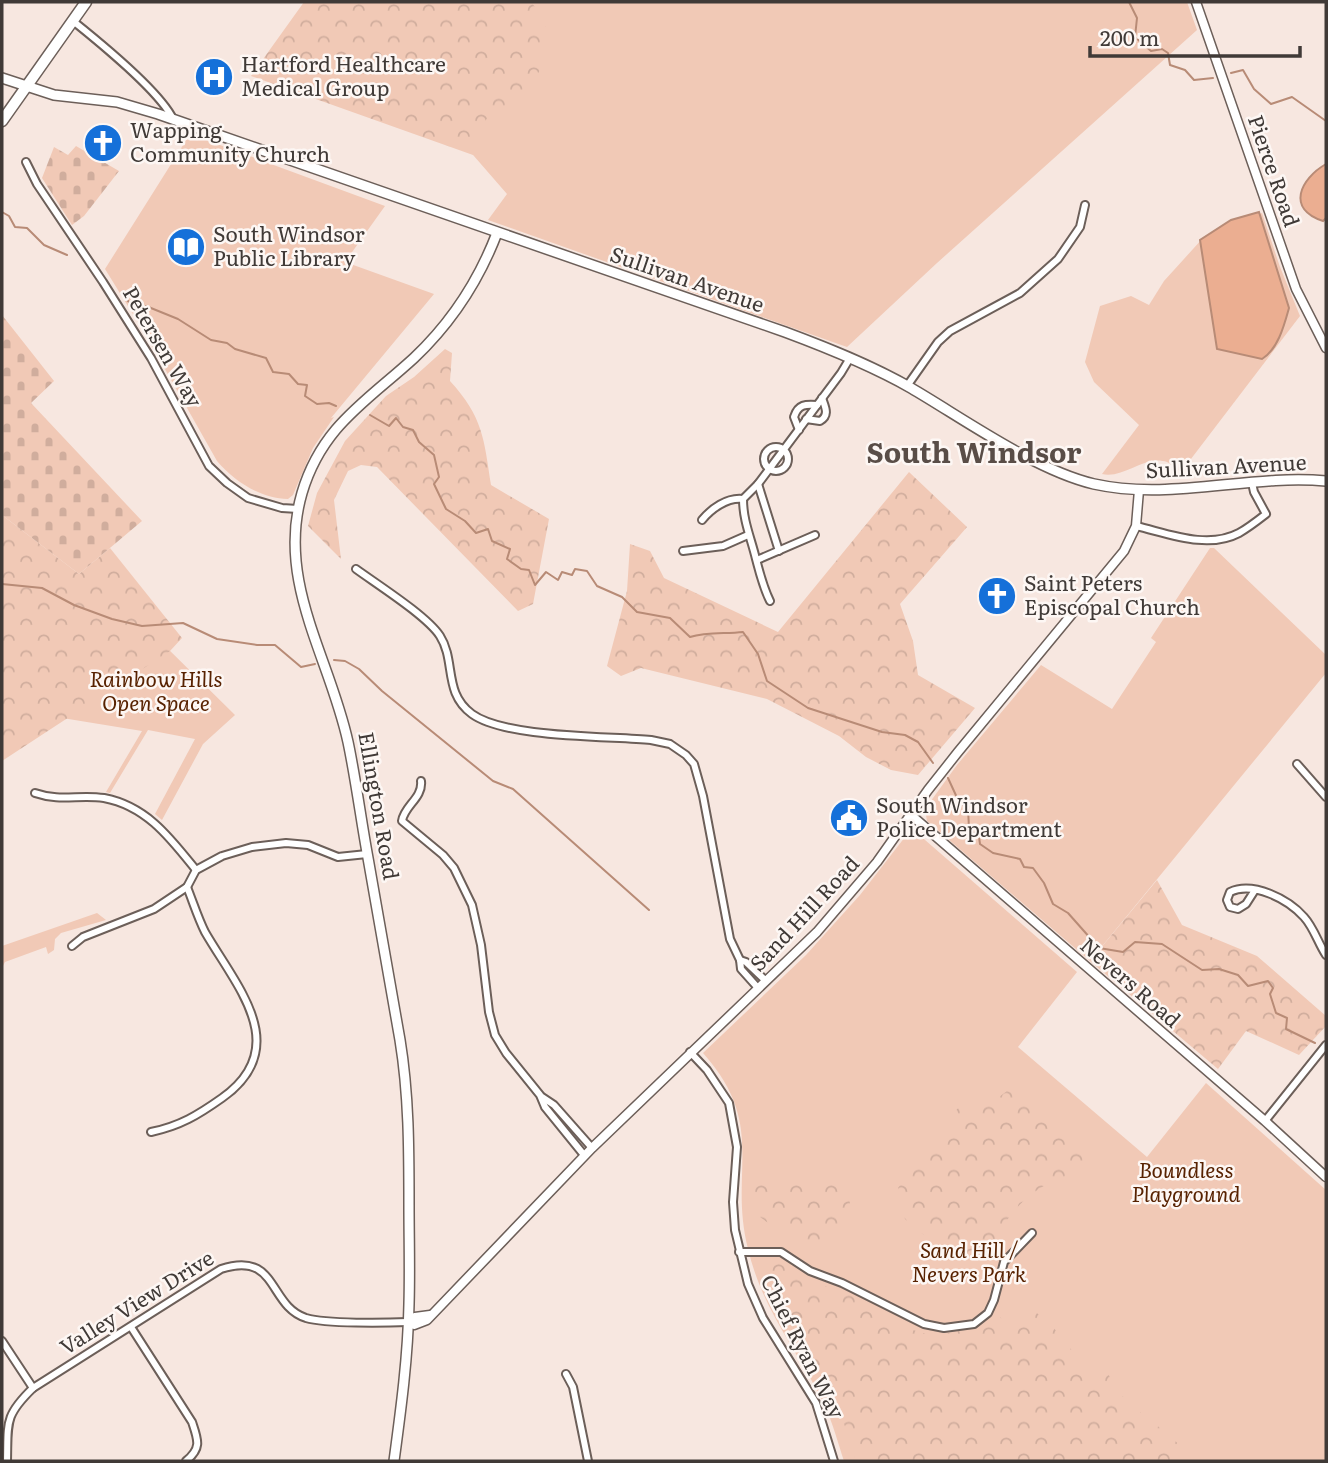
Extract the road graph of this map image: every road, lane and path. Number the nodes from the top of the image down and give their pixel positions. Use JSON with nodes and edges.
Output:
{"nodes":[{"id":1,"x":86,"y":2,"type":"edge"},
{"id":2,"x":1196,"y":2,"type":"edge"},
{"id":3,"x":73,"y":21,"type":"junction"},
{"id":4,"x":2,"y":78,"type":"edge"},
{"id":5,"x":27,"y":87,"type":"junction"},
{"id":6,"x":174,"y":120,"type":"junction"},
{"id":7,"x":2,"y":121,"type":"edge"},
{"id":8,"x":26,"y":162,"type":"dead end"},
{"id":9,"x":1085,"y":205,"type":"dead end"},
{"id":10,"x":497,"y":233,"type":"junction"},
{"id":11,"x":1326,"y":348,"type":"edge"},
{"id":12,"x":850,"y":358,"type":"junction"},
{"id":13,"x":907,"y":386,"type":"junction"},
{"id":14,"x":822,"y":398,"type":"junction"},
{"id":15,"x":817,"y":405,"type":"junction"},
{"id":16,"x":806,"y":419,"type":"junction"},
{"id":17,"x":799,"y":430,"type":"junction"},
{"id":18,"x":784,"y":449,"type":"junction"},
{"id":19,"x":769,"y":470,"type":"junction"},
{"id":20,"x":1326,"y":481,"type":"edge"},
{"id":21,"x":1252,"y":483,"type":"junction"},
{"id":22,"x":758,"y":484,"type":"junction"},
{"id":23,"x":1139,"y":490,"type":"junction"},
{"id":24,"x":743,"y":499,"type":"junction"},
{"id":25,"x":298,"y":509,"type":"junction"},
{"id":26,"x":702,"y":520,"type":"dead end"},
{"id":27,"x":1136,"y":526,"type":"junction"},
{"id":28,"x":748,"y":535,"type":"junction"},
{"id":29,"x":815,"y":535,"type":"dead end"},
{"id":30,"x":683,"y":551,"type":"dead end"},
{"id":31,"x":779,"y":551,"type":"junction"},
{"id":32,"x":757,"y":560,"type":"junction"},
{"id":33,"x":356,"y":569,"type":"dead end"},
{"id":34,"x":770,"y":601,"type":"dead end"},
{"id":35,"x":1297,"y":764,"type":"dead end"},
{"id":36,"x":421,"y":781,"type":"dead end"},
{"id":37,"x":35,"y":793,"type":"dead end"},
{"id":38,"x":1326,"y":797,"type":"edge"},
{"id":39,"x":911,"y":815,"type":"junction"},
{"id":40,"x":367,"y":854,"type":"junction"},
{"id":41,"x":197,"y":870,"type":"junction"},
{"id":42,"x":187,"y":887,"type":"junction"},
{"id":43,"x":1255,"y":890,"type":"junction"},
{"id":44,"x":72,"y":946,"type":"dead end"},
{"id":45,"x":1326,"y":955,"type":"edge"},
{"id":46,"x":740,"y":960,"type":"junction"},
{"id":47,"x":766,"y":981,"type":"junction"},
{"id":48,"x":758,"y":988,"type":"junction"},
{"id":49,"x":1326,"y":1045,"type":"edge"},
{"id":50,"x":691,"y":1052,"type":"junction"},
{"id":51,"x":540,"y":1095,"type":"junction"},
{"id":52,"x":1265,"y":1121,"type":"junction"},
{"id":53,"x":150,"y":1132,"type":"dead end"},
{"id":54,"x":592,"y":1148,"type":"junction"},
{"id":55,"x":584,"y":1155,"type":"junction"},
{"id":56,"x":1326,"y":1177,"type":"edge"},
{"id":57,"x":1032,"y":1233,"type":"dead end"},
{"id":58,"x":739,"y":1252,"type":"junction"},
{"id":59,"x":408,"y":1322,"type":"junction"},
{"id":60,"x":131,"y":1327,"type":"junction"},
{"id":61,"x":2,"y":1341,"type":"edge"},
{"id":62,"x":566,"y":1374,"type":"dead end"},
{"id":63,"x":33,"y":1388,"type":"junction"},
{"id":64,"x":6,"y":1461,"type":"edge"},
{"id":65,"x":186,"y":1461,"type":"edge"},
{"id":66,"x":394,"y":1461,"type":"edge"},
{"id":67,"x":588,"y":1461,"type":"edge"},
{"id":68,"x":834,"y":1461,"type":"edge"}],
"edges":[{"from":1,"to":3,"type":"main road"},
{"from":2,"to":11,"type":"street","name":"Pierce Road"},
{"from":3,"to":5,"type":"main road"},
{"from":3,"to":6,"type":"street"},
{"from":4,"to":5,"type":"main road","name":"Sullivan Avenue"},
{"from":5,"to":6,"type":"main road","name":"Sullivan Avenue"},
{"from":5,"to":7,"type":"main road"},
{"from":6,"to":10,"type":"main road","name":"Sullivan Avenue"},
{"from":8,"to":25,"type":"street","name":"Petersen Way"},
{"from":9,"to":13,"type":"street"},
{"from":10,"to":12,"type":"main road","name":"Sullivan Avenue"},
{"from":10,"to":25,"type":"main road","name":"Ellington Road"},
{"from":12,"to":13,"type":"main road","name":"Sullivan Avenue"},
{"from":12,"to":14,"type":"street"},
{"from":13,"to":23,"type":"main road","name":"Sullivan Avenue"},
{"from":14,"to":15,"type":"street"},
{"from":14,"to":16,"type":"street"},
{"from":15,"to":16,"type":"street"},
{"from":15,"to":17,"type":"street"},
{"from":16,"to":17,"type":"street"},
{"from":17,"to":18,"type":"street"},
{"from":18,"to":19,"type":"street"},
{"from":18,"to":19,"type":"street"},
{"from":18,"to":19,"type":"street"},
{"from":19,"to":22,"type":"street"},
{"from":20,"to":21,"type":"main road","name":"Sullivan Avenue"},
{"from":21,"to":23,"type":"main road","name":"Sullivan Avenue"},
{"from":21,"to":27,"type":"street"},
{"from":22,"to":24,"type":"street"},
{"from":22,"to":31,"type":"street"},
{"from":23,"to":27,"type":"street","name":"Sand Hill Road"},
{"from":24,"to":26,"type":"street"},
{"from":24,"to":28,"type":"street"},
{"from":25,"to":40,"type":"main road","name":"Ellington Road"},
{"from":27,"to":39,"type":"street","name":"Sand Hill Road"},
{"from":28,"to":30,"type":"street"},
{"from":28,"to":32,"type":"street"},
{"from":29,"to":31,"type":"street"},
{"from":31,"to":32,"type":"street"},
{"from":32,"to":34,"type":"street"},
{"from":33,"to":46,"type":"street"},
{"from":35,"to":38,"type":"street"},
{"from":36,"to":51,"type":"street"},
{"from":37,"to":41,"type":"street"},
{"from":39,"to":47,"type":"street","name":"Sand Hill Road"},
{"from":39,"to":52,"type":"street","name":"Nevers Road"},
{"from":40,"to":41,"type":"street"},
{"from":40,"to":59,"type":"main road","name":"Ellington Road"},
{"from":41,"to":42,"type":"street"},
{"from":42,"to":44,"type":"street"},
{"from":42,"to":53,"type":"street"},
{"from":43,"to":43,"type":"street"},
{"from":43,"to":45,"type":"street"},
{"from":46,"to":47,"type":"street"},
{"from":46,"to":48,"type":"street"},
{"from":47,"to":48,"type":"street","name":"Sand Hill Road"},
{"from":48,"to":50,"type":"street","name":"Sand Hill Road"},
{"from":49,"to":52,"type":"street"},
{"from":50,"to":54,"type":"street","name":"Sand Hill Road"},
{"from":50,"to":58,"type":"street","name":"Chief Ryan Way"},
{"from":51,"to":54,"type":"street"},
{"from":51,"to":55,"type":"street"},
{"from":52,"to":56,"type":"street","name":"Nevers Road"},
{"from":54,"to":55,"type":"street","name":"Sand Hill Road"},
{"from":55,"to":59,"type":"street","name":"Sand Hill Road"},
{"from":57,"to":58,"type":"street"},
{"from":58,"to":68,"type":"street","name":"Chief Ryan Way"},
{"from":59,"to":60,"type":"street","name":"Valley View Drive"},
{"from":59,"to":66,"type":"main road","name":"Ellington Road"},
{"from":60,"to":63,"type":"street","name":"Valley View Drive"},
{"from":60,"to":65,"type":"street"},
{"from":61,"to":63,"type":"street"},
{"from":62,"to":67,"type":"street"},
{"from":63,"to":64,"type":"street","name":"Valley View Drive"}]}
